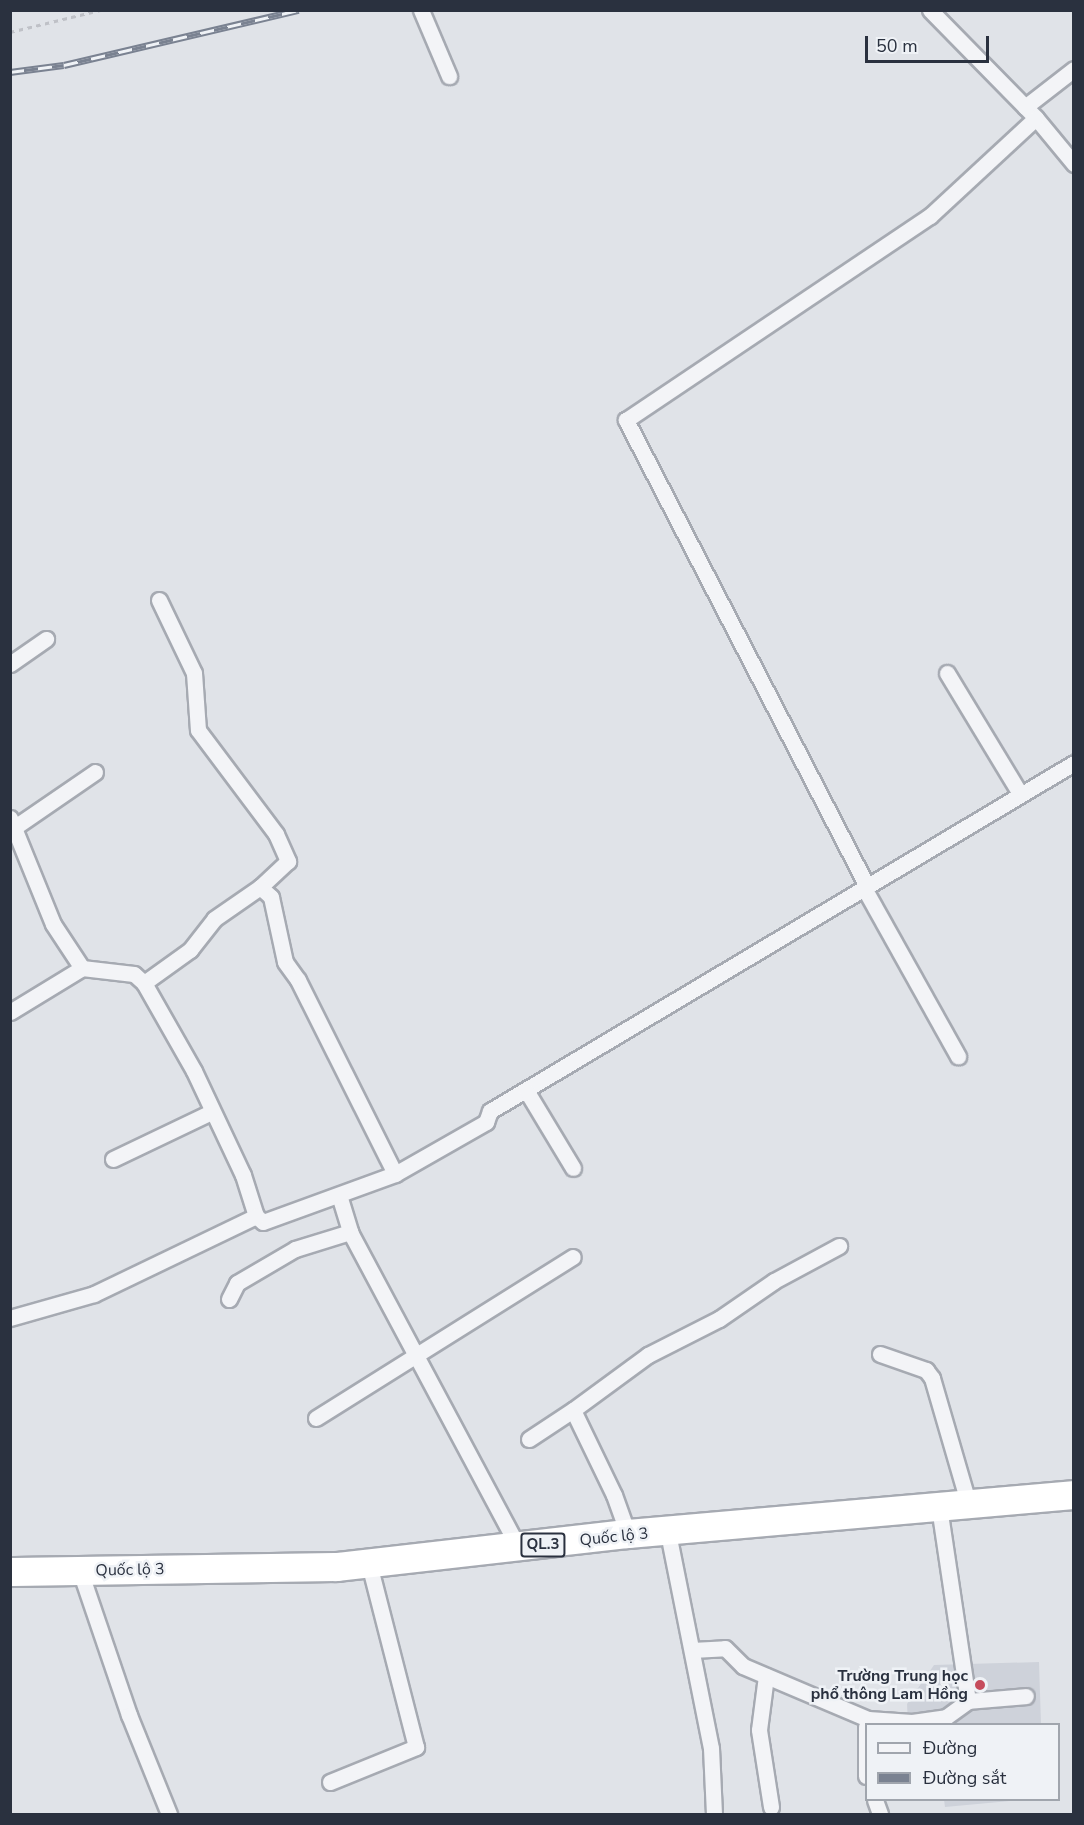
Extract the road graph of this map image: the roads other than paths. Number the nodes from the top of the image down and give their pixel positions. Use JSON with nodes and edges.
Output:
{"nodes":[{"id":1,"x":421,"y":10,"type":"edge"},
{"id":2,"x":930,"y":10,"type":"edge"},
{"id":3,"x":1074,"y":69,"type":"edge"},
{"id":4,"x":449,"y":76,"type":"dead end"},
{"id":5,"x":1025,"y":107,"type":"junction"},
{"id":6,"x":1036,"y":118,"type":"junction"},
{"id":7,"x":1074,"y":164,"type":"edge"},
{"id":8,"x":159,"y":600,"type":"dead end"},
{"id":9,"x":46,"y":639,"type":"dead end"},
{"id":10,"x":10,"y":664,"type":"edge"},
{"id":11,"x":947,"y":673,"type":"dead end"},
{"id":12,"x":1074,"y":763,"type":"edge"},
{"id":13,"x":95,"y":772,"type":"dead end"},
{"id":14,"x":1019,"y":792,"type":"junction"},
{"id":15,"x":13,"y":823,"type":"edge"},
{"id":16,"x":260,"y":887,"type":"junction"},
{"id":17,"x":866,"y":887,"type":"junction"},
{"id":18,"x":82,"y":968,"type":"junction"},
{"id":19,"x":144,"y":983,"type":"junction"},
{"id":20,"x":10,"y":1012,"type":"edge"},
{"id":21,"x":957,"y":1056,"type":"dead end"},
{"id":22,"x":526,"y":1090,"type":"junction"},
{"id":23,"x":211,"y":1112,"type":"junction"},
{"id":24,"x":113,"y":1159,"type":"dead end"},
{"id":25,"x":573,"y":1168,"type":"dead end"},
{"id":26,"x":395,"y":1174,"type":"junction"},
{"id":27,"x":339,"y":1195,"type":"junction"},
{"id":28,"x":256,"y":1216,"type":"junction"},
{"id":29,"x":350,"y":1232,"type":"junction"},
{"id":30,"x":839,"y":1246,"type":"dead end"},
{"id":31,"x":573,"y":1257,"type":"dead end"},
{"id":32,"x":229,"y":1299,"type":"dead end"},
{"id":33,"x":10,"y":1318,"type":"edge"},
{"id":34,"x":417,"y":1354,"type":"junction"},
{"id":35,"x":880,"y":1354,"type":"dead end"},
{"id":36,"x":573,"y":1410,"type":"junction"},
{"id":37,"x":316,"y":1418,"type":"dead end"},
{"id":38,"x":529,"y":1439,"type":"dead end"},
{"id":39,"x":1074,"y":1495,"type":"edge"},
{"id":40,"x":969,"y":1505,"type":"junction"},
{"id":41,"x":939,"y":1508,"type":"junction"},
{"id":42,"x":668,"y":1533,"type":"junction"},
{"id":43,"x":628,"y":1534,"type":"junction"},
{"id":44,"x":519,"y":1548,"type":"junction"},
{"id":45,"x":369,"y":1564,"type":"junction"},
{"id":46,"x":80,"y":1571,"type":"junction"},
{"id":47,"x":10,"y":1572,"type":"edge"},
{"id":48,"x":692,"y":1650,"type":"junction"},
{"id":49,"x":766,"y":1676,"type":"junction"},
{"id":50,"x":1026,"y":1696,"type":"dead end"},
{"id":51,"x":968,"y":1701,"type":"junction"},
{"id":52,"x":865,"y":1723,"type":"edge"},
{"id":53,"x":890,"y":1723,"type":"edge"},
{"id":54,"x":330,"y":1782,"type":"dead end"},
{"id":55,"x":874,"y":1801,"type":"edge"},
{"id":56,"x":771,"y":1807,"type":"dead end"},
{"id":57,"x":170,"y":1815,"type":"edge"},
{"id":58,"x":714,"y":1815,"type":"edge"},
{"id":59,"x":880,"y":1815,"type":"edge"}],
"edges":[{"from":1,"to":4,"type":"street"},
{"from":2,"to":5,"type":"street"},
{"from":3,"to":5,"type":"street"},
{"from":5,"to":6,"type":"street"},
{"from":6,"to":7,"type":"street"},
{"from":6,"to":17,"type":"street"},
{"from":8,"to":16,"type":"street"},
{"from":9,"to":10,"type":"street"},
{"from":11,"to":14,"type":"street"},
{"from":12,"to":14,"type":"street"},
{"from":13,"to":15,"type":"street"},
{"from":14,"to":17,"type":"street"},
{"from":15,"to":18,"type":"street"},
{"from":16,"to":19,"type":"street"},
{"from":16,"to":26,"type":"street"},
{"from":17,"to":21,"type":"street"},
{"from":17,"to":22,"type":"street"},
{"from":18,"to":19,"type":"street"},
{"from":18,"to":20,"type":"street"},
{"from":19,"to":23,"type":"street"},
{"from":22,"to":25,"type":"street"},
{"from":22,"to":26,"type":"street"},
{"from":23,"to":24,"type":"street"},
{"from":23,"to":28,"type":"street"},
{"from":26,"to":27,"type":"street"},
{"from":27,"to":28,"type":"street"},
{"from":27,"to":29,"type":"street"},
{"from":28,"to":33,"type":"street"},
{"from":29,"to":32,"type":"street"},
{"from":29,"to":34,"type":"street"},
{"from":30,"to":36,"type":"street"},
{"from":31,"to":34,"type":"street"},
{"from":34,"to":37,"type":"street"},
{"from":34,"to":44,"type":"street"},
{"from":35,"to":40,"type":"street"},
{"from":36,"to":38,"type":"street"},
{"from":36,"to":43,"type":"street"},
{"from":39,"to":40,"type":"highway","name":"Quốc lộ 3","number":"QL.3"},
{"from":40,"to":41,"type":"highway","name":"Quốc lộ 3","number":"QL.3"},
{"from":41,"to":42,"type":"highway","name":"Quốc lộ 3","number":"QL.3"},
{"from":41,"to":51,"type":"street"},
{"from":42,"to":43,"type":"highway","name":"Quốc lộ 3","number":"QL.3"},
{"from":42,"to":48,"type":"street"},
{"from":43,"to":44,"type":"highway","name":"Quốc lộ 3","number":"QL.3"},
{"from":44,"to":45,"type":"highway","name":"Quốc lộ 3","number":"QL.3"},
{"from":45,"to":46,"type":"highway","name":"Quốc lộ 3","number":"QL.3"},
{"from":45,"to":54,"type":"street"},
{"from":46,"to":47,"type":"highway","name":"Quốc lộ 3","number":"QL.3"},
{"from":46,"to":57,"type":"street"},
{"from":48,"to":49,"type":"street"},
{"from":48,"to":58,"type":"street"},
{"from":49,"to":52,"type":"street"},
{"from":49,"to":56,"type":"street"},
{"from":50,"to":51,"type":"street"},
{"from":51,"to":53,"type":"street"},
{"from":55,"to":59,"type":"street"}]}
